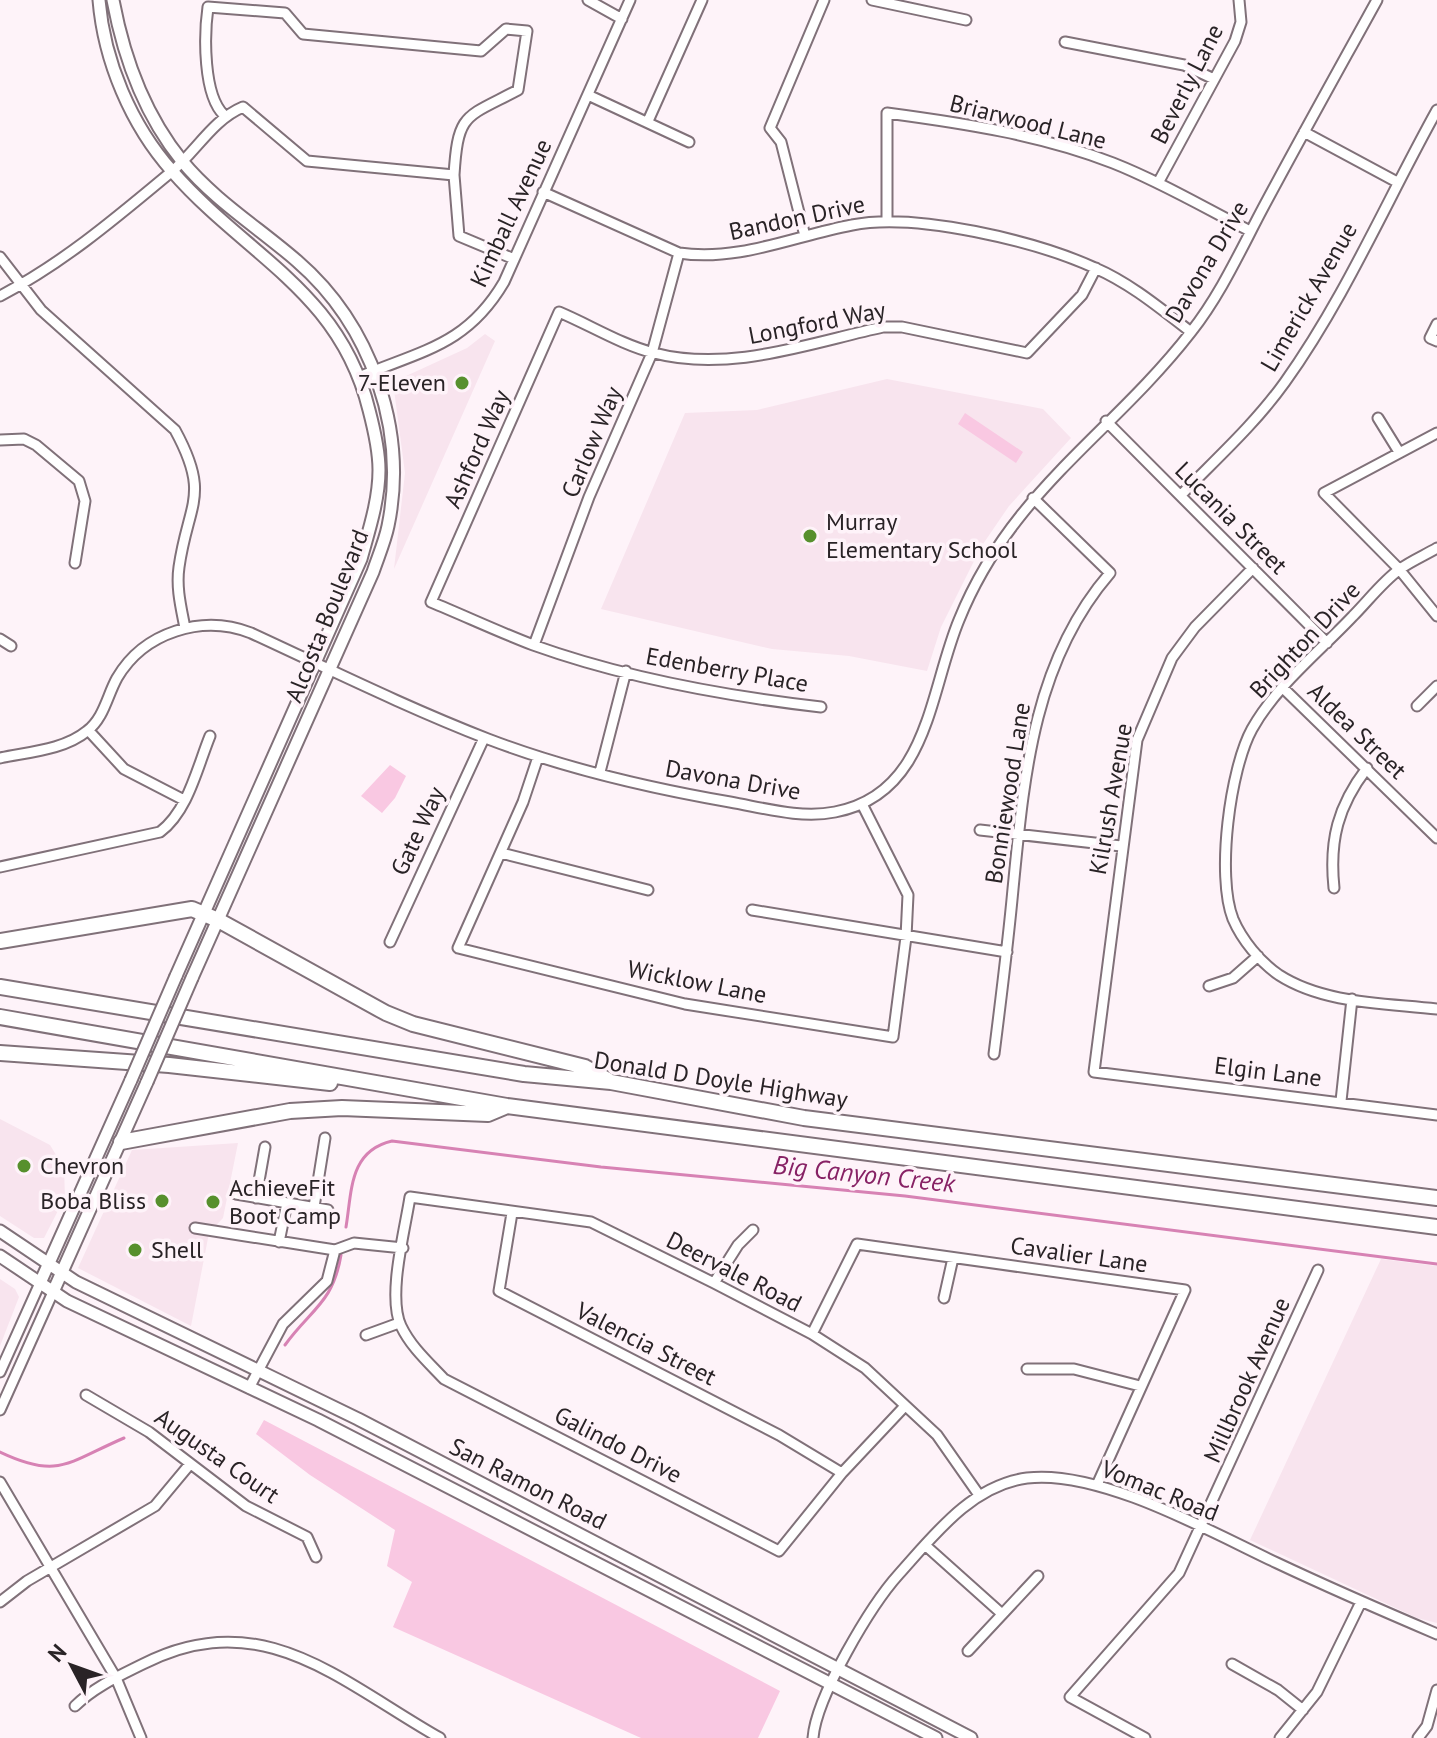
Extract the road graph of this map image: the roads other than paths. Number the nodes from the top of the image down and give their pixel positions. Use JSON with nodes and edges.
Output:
{"nodes":[{"id":1,"x":99,"y":0,"type":"edge"},
{"id":2,"x":113,"y":0,"type":"edge"},
{"id":3,"x":588,"y":0,"type":"edge"},
{"id":4,"x":630,"y":0,"type":"edge"},
{"id":5,"x":702,"y":0,"type":"edge"},
{"id":6,"x":824,"y":0,"type":"edge"},
{"id":7,"x":872,"y":0,"type":"edge"},
{"id":8,"x":1239,"y":0,"type":"edge"},
{"id":9,"x":1377,"y":0,"type":"edge"},
{"id":10,"x":622,"y":19,"type":"junction"},
{"id":11,"x":966,"y":20,"type":"dead end"},
{"id":12,"x":1065,"y":42,"type":"dead end"},
{"id":13,"x":1214,"y":79,"type":"junction"},
{"id":14,"x":588,"y":95,"type":"junction"},
{"id":15,"x":1437,"y":110,"type":"edge"},
{"id":16,"x":224,"y":115,"type":"junction"},
{"id":17,"x":648,"y":121,"type":"junction"},
{"id":18,"x":1304,"y":132,"type":"junction"},
{"id":19,"x":689,"y":142,"type":"dead end"},
{"id":20,"x":183,"y":161,"type":"junction"},
{"id":21,"x":172,"y":172,"type":"junction"},
{"id":22,"x":454,"y":175,"type":"junction"},
{"id":23,"x":1397,"y":182,"type":"junction"},
{"id":24,"x":1158,"y":183,"type":"junction"},
{"id":25,"x":543,"y":192,"type":"junction"},
{"id":26,"x":887,"y":220,"type":"junction"},
{"id":27,"x":1250,"y":231,"type":"junction"},
{"id":28,"x":805,"y":236,"type":"junction"},
{"id":29,"x":679,"y":253,"type":"junction"},
{"id":30,"x":0,"y":257,"type":"edge"},
{"id":31,"x":514,"y":259,"type":"junction"},
{"id":32,"x":1096,"y":268,"type":"junction"},
{"id":33,"x":19,"y":286,"type":"junction"},
{"id":34,"x":0,"y":296,"type":"edge"},
{"id":35,"x":559,"y":312,"type":"joint"},
{"id":36,"x":1437,"y":324,"type":"edge"},
{"id":37,"x":1191,"y":332,"type":"junction"},
{"id":38,"x":1437,"y":341,"type":"edge"},
{"id":39,"x":652,"y":353,"type":"junction"},
{"id":40,"x":376,"y":370,"type":"junction"},
{"id":41,"x":359,"y":377,"type":"junction"},
{"id":42,"x":1378,"y":418,"type":"dead end"},
{"id":43,"x":1106,"y":421,"type":"junction"},
{"id":44,"x":1437,"y":433,"type":"edge"},
{"id":45,"x":0,"y":440,"type":"edge"},
{"id":46,"x":1399,"y":452,"type":"junction"},
{"id":47,"x":1181,"y":495,"type":"junction"},
{"id":48,"x":1033,"y":498,"type":"junction"},
{"id":49,"x":1437,"y":548,"type":"edge"},
{"id":50,"x":75,"y":563,"type":"dead end"},
{"id":51,"x":1253,"y":568,"type":"junction"},
{"id":52,"x":1399,"y":569,"type":"junction"},
{"id":53,"x":431,"y":602,"type":"joint"},
{"id":54,"x":1437,"y":616,"type":"edge"},
{"id":55,"x":185,"y":628,"type":"junction"},
{"id":56,"x":0,"y":639,"type":"edge"},
{"id":57,"x":1327,"y":643,"type":"junction"},
{"id":58,"x":534,"y":645,"type":"junction"},
{"id":59,"x":11,"y":646,"type":"dead end"},
{"id":60,"x":314,"y":661,"type":"junction"},
{"id":61,"x":332,"y":668,"type":"junction"},
{"id":62,"x":626,"y":671,"type":"junction"},
{"id":63,"x":1437,"y":686,"type":"edge"},
{"id":64,"x":1283,"y":688,"type":"junction"},
{"id":65,"x":1417,"y":706,"type":"dead end"},
{"id":66,"x":821,"y":707,"type":"dead end"},
{"id":67,"x":89,"y":731,"type":"junction"},
{"id":68,"x":210,"y":736,"type":"dead end"},
{"id":69,"x":484,"y":738,"type":"junction"},
{"id":70,"x":538,"y":757,"type":"junction"},
{"id":71,"x":0,"y":758,"type":"edge"},
{"id":72,"x":1367,"y":768,"type":"junction"},
{"id":73,"x":600,"y":772,"type":"junction"},
{"id":74,"x":184,"y":800,"type":"junction"},
{"id":75,"x":862,"y":804,"type":"junction"},
{"id":76,"x":980,"y":830,"type":"dead end"},
{"id":77,"x":1019,"y":834,"type":"junction"},
{"id":78,"x":1437,"y":838,"type":"edge"},
{"id":79,"x":1121,"y":846,"type":"junction"},
{"id":80,"x":501,"y":853,"type":"junction"},
{"id":81,"x":0,"y":867,"type":"edge"},
{"id":82,"x":1334,"y":888,"type":"dead end"},
{"id":83,"x":648,"y":890,"type":"dead end"},
{"id":84,"x":752,"y":910,"type":"dead end"},
{"id":85,"x":203,"y":914,"type":"junction"},
{"id":86,"x":218,"y":920,"type":"junction"},
{"id":87,"x":906,"y":937,"type":"junction"},
{"id":88,"x":0,"y":941,"type":"edge"},
{"id":89,"x":390,"y":942,"type":"dead end"},
{"id":90,"x":1007,"y":952,"type":"junction"},
{"id":91,"x":1258,"y":956,"type":"junction"},
{"id":92,"x":1209,"y":986,"type":"dead end"},
{"id":93,"x":0,"y":987,"type":"edge"},
{"id":94,"x":1352,"y":999,"type":"junction"},
{"id":95,"x":1437,"y":1009,"type":"edge"},
{"id":96,"x":0,"y":1017,"type":"edge"},
{"id":97,"x":0,"y":1053,"type":"edge"},
{"id":98,"x":994,"y":1054,"type":"dead end"},
{"id":99,"x":1094,"y":1072,"type":"joint"},
{"id":100,"x":611,"y":1082,"type":"junction"},
{"id":101,"x":410,"y":1087,"type":"junction"},
{"id":102,"x":1341,"y":1101,"type":"junction"},
{"id":103,"x":507,"y":1106,"type":"junction"},
{"id":104,"x":1437,"y":1115,"type":"edge"},
{"id":105,"x":325,"y":1138,"type":"dead end"},
{"id":106,"x":121,"y":1142,"type":"junction"},
{"id":107,"x":265,"y":1147,"type":"dead end"},
{"id":108,"x":236,"y":1194,"type":"dead end"},
{"id":109,"x":256,"y":1198,"type":"junction"},
{"id":110,"x":1437,"y":1198,"type":"edge"},
{"id":111,"x":287,"y":1203,"type":"junction"},
{"id":112,"x":314,"y":1207,"type":"junction"},
{"id":113,"x":328,"y":1210,"type":"dead end"},
{"id":114,"x":512,"y":1213,"type":"junction"},
{"id":115,"x":1437,"y":1227,"type":"edge"},
{"id":116,"x":195,"y":1228,"type":"dead end"},
{"id":117,"x":753,"y":1230,"type":"dead end"},
{"id":118,"x":0,"y":1231,"type":"edge"},
{"id":119,"x":279,"y":1242,"type":"junction"},
{"id":120,"x":403,"y":1248,"type":"junction"},
{"id":121,"x":335,"y":1250,"type":"junction"},
{"id":122,"x":0,"y":1256,"type":"edge"},
{"id":123,"x":953,"y":1258,"type":"junction"},
{"id":124,"x":48,"y":1264,"type":"junction"},
{"id":125,"x":1318,"y":1270,"type":"dead end"},
{"id":126,"x":62,"y":1273,"type":"junction"},
{"id":127,"x":40,"y":1283,"type":"junction"},
{"id":128,"x":714,"y":1283,"type":"junction"},
{"id":129,"x":53,"y":1292,"type":"junction"},
{"id":130,"x":944,"y":1298,"type":"dead end"},
{"id":131,"x":399,"y":1323,"type":"junction"},
{"id":132,"x":812,"y":1334,"type":"junction"},
{"id":133,"x":366,"y":1335,"type":"dead end"},
{"id":134,"x":1027,"y":1369,"type":"dead end"},
{"id":135,"x":259,"y":1370,"type":"junction"},
{"id":136,"x":0,"y":1372,"type":"edge"},
{"id":137,"x":1140,"y":1386,"type":"junction"},
{"id":138,"x":249,"y":1388,"type":"junction"},
{"id":139,"x":86,"y":1395,"type":"dead end"},
{"id":140,"x":905,"y":1406,"type":"junction"},
{"id":141,"x":0,"y":1410,"type":"edge"},
{"id":142,"x":190,"y":1464,"type":"junction"},
{"id":143,"x":842,"y":1473,"type":"junction"},
{"id":144,"x":0,"y":1482,"type":"edge"},
{"id":145,"x":1097,"y":1485,"type":"junction"},
{"id":146,"x":979,"y":1495,"type":"junction"},
{"id":147,"x":1202,"y":1528,"type":"junction"},
{"id":148,"x":925,"y":1545,"type":"junction"},
{"id":149,"x":316,"y":1557,"type":"dead end"},
{"id":150,"x":52,"y":1567,"type":"junction"},
{"id":151,"x":1038,"y":1576,"type":"dead end"},
{"id":152,"x":0,"y":1602,"type":"edge"},
{"id":153,"x":1361,"y":1602,"type":"junction"},
{"id":154,"x":1001,"y":1613,"type":"junction"},
{"id":155,"x":1437,"y":1634,"type":"edge"},
{"id":156,"x":968,"y":1651,"type":"dead end"},
{"id":157,"x":1232,"y":1664,"type":"dead end"},
{"id":158,"x":840,"y":1669,"type":"junction"},
{"id":159,"x":116,"y":1678,"type":"junction"},
{"id":160,"x":831,"y":1685,"type":"junction"},
{"id":161,"x":1437,"y":1690,"type":"edge"},
{"id":162,"x":75,"y":1706,"type":"dead end"},
{"id":163,"x":1303,"y":1710,"type":"junction"},
{"id":164,"x":141,"y":1738,"type":"edge"},
{"id":165,"x":440,"y":1738,"type":"edge"},
{"id":166,"x":813,"y":1738,"type":"edge"},
{"id":167,"x":936,"y":1738,"type":"edge"},
{"id":168,"x":971,"y":1738,"type":"edge"},
{"id":169,"x":1145,"y":1738,"type":"edge"},
{"id":170,"x":1280,"y":1738,"type":"edge"},
{"id":171,"x":1418,"y":1738,"type":"edge"}],
"edges":[{"from":1,"to":21,"type":"main road","name":"Alcosta Boulevard"},
{"from":2,"to":20,"type":"main road","name":"Alcosta Boulevard"},
{"from":3,"to":10,"type":"street"},
{"from":4,"to":10,"type":"street","name":"Kimball Avenue"},
{"from":5,"to":17,"type":"street"},
{"from":6,"to":28,"type":"street"},
{"from":7,"to":11,"type":"street"},
{"from":8,"to":13,"type":"street","name":"Beverly Lane"},
{"from":9,"to":18,"type":"street","name":"Davona Drive"},
{"from":10,"to":14,"type":"street","name":"Kimball Avenue"},
{"from":12,"to":13,"type":"street"},
{"from":13,"to":24,"type":"street","name":"Beverly Lane"},
{"from":14,"to":17,"type":"street"},
{"from":14,"to":25,"type":"street","name":"Kimball Avenue"},
{"from":15,"to":23,"type":"street","name":"Limerick Avenue"},
{"from":16,"to":20,"type":"street"},
{"from":16,"to":22,"type":"street"},
{"from":16,"to":22,"type":"street"},
{"from":17,"to":19,"type":"street"},
{"from":18,"to":23,"type":"street"},
{"from":18,"to":27,"type":"street","name":"Davona Drive"},
{"from":20,"to":21,"type":"street"},
{"from":20,"to":40,"type":"main road","name":"Alcosta Boulevard"},
{"from":21,"to":33,"type":"street"},
{"from":21,"to":41,"type":"main road","name":"Alcosta Boulevard"},
{"from":22,"to":31,"type":"street"},
{"from":23,"to":47,"type":"street","name":"Limerick Avenue"},
{"from":24,"to":26,"type":"street","name":"Briarwood Lane"},
{"from":24,"to":27,"type":"street","name":"Briarwood Lane"},
{"from":25,"to":29,"type":"street","name":"Bandon Drive"},
{"from":25,"to":31,"type":"street","name":"Kimball Avenue"},
{"from":26,"to":28,"type":"street","name":"Bandon Drive"},
{"from":26,"to":32,"type":"street","name":"Bandon Drive"},
{"from":27,"to":37,"type":"street","name":"Davona Drive"},
{"from":28,"to":29,"type":"street","name":"Bandon Drive"},
{"from":29,"to":39,"type":"street","name":"Carlow Way"},
{"from":30,"to":33,"type":"street"},
{"from":31,"to":40,"type":"street","name":"Kimball Avenue"},
{"from":32,"to":37,"type":"street","name":"Bandon Drive"},
{"from":32,"to":39,"type":"street","name":"Longford Way"},
{"from":33,"to":34,"type":"street"},
{"from":33,"to":55,"type":"street"},
{"from":35,"to":39,"type":"street","name":"Longford Way"},
{"from":35,"to":53,"type":"street","name":"Ashford Way"},
{"from":36,"to":38,"type":"street"},
{"from":37,"to":43,"type":"street","name":"Davona Drive"},
{"from":39,"to":58,"type":"street","name":"Carlow Way"},
{"from":40,"to":41,"type":"street","name":"Kimball Avenue"},
{"from":40,"to":61,"type":"main road","name":"Alcosta Boulevard"},
{"from":41,"to":60,"type":"main road","name":"Alcosta Boulevard"},
{"from":42,"to":46,"type":"street"},
{"from":43,"to":47,"type":"street","name":"Lucania Street"},
{"from":43,"to":48,"type":"street","name":"Davona Drive"},
{"from":44,"to":46,"type":"street"},
{"from":45,"to":50,"type":"street"},
{"from":46,"to":52,"type":"street"},
{"from":47,"to":51,"type":"street","name":"Lucania Street"},
{"from":48,"to":75,"type":"street","name":"Davona Drive"},
{"from":48,"to":77,"type":"street","name":"Bonniewood Lane"},
{"from":49,"to":52,"type":"street","name":"Brighton Drive"},
{"from":51,"to":57,"type":"street","name":"Lucania Street"},
{"from":51,"to":79,"type":"street","name":"Kilrush Avenue"},
{"from":52,"to":54,"type":"street"},
{"from":52,"to":57,"type":"street","name":"Brighton Drive"},
{"from":53,"to":58,"type":"street","name":"Edenberry Place"},
{"from":55,"to":60,"type":"street","name":"Davona Drive"},
{"from":55,"to":67,"type":"street","name":"Davona Drive"},
{"from":56,"to":59,"type":"street"},
{"from":57,"to":64,"type":"street","name":"Brighton Drive"},
{"from":58,"to":62,"type":"street","name":"Edenberry Place"},
{"from":60,"to":61,"type":"street","name":"Davona Drive"},
{"from":60,"to":85,"type":"main road","name":"Alcosta Boulevard"},
{"from":61,"to":69,"type":"street","name":"Davona Drive"},
{"from":61,"to":86,"type":"main road","name":"Alcosta Boulevard"},
{"from":62,"to":66,"type":"street","name":"Edenberry Place"},
{"from":62,"to":73,"type":"street"},
{"from":63,"to":65,"type":"street"},
{"from":64,"to":72,"type":"street","name":"Aldea Street"},
{"from":64,"to":91,"type":"street","name":"Brighton Drive"},
{"from":67,"to":71,"type":"street"},
{"from":67,"to":74,"type":"street"},
{"from":68,"to":74,"type":"street"},
{"from":69,"to":70,"type":"street","name":"Davona Drive"},
{"from":69,"to":89,"type":"street","name":"Gate Way"},
{"from":70,"to":73,"type":"street","name":"Davona Drive"},
{"from":70,"to":80,"type":"street","name":"Wicklow Lane"},
{"from":72,"to":78,"type":"street","name":"Aldea Street"},
{"from":72,"to":82,"type":"street"},
{"from":73,"to":75,"type":"street","name":"Davona Drive"},
{"from":74,"to":81,"type":"street"},
{"from":75,"to":87,"type":"street","name":"Wicklow Lane"},
{"from":76,"to":77,"type":"street"},
{"from":77,"to":79,"type":"street"},
{"from":77,"to":90,"type":"street","name":"Bonniewood Lane"},
{"from":79,"to":99,"type":"street","name":"Kilrush Avenue"},
{"from":80,"to":83,"type":"street"},
{"from":80,"to":87,"type":"street","name":"Wicklow Lane"},
{"from":84,"to":87,"type":"street"},
{"from":85,"to":86,"type":"highway"},
{"from":85,"to":88,"type":"highway"},
{"from":85,"to":124,"type":"main road","name":"Alcosta Boulevard","bridge":true},
{"from":86,"to":100,"type":"highway"},
{"from":86,"to":106,"type":"main road","name":"Alcosta Boulevard","bridge":true},
{"from":87,"to":90,"type":"street"},
{"from":90,"to":98,"type":"street","name":"Bonniewood Lane"},
{"from":91,"to":92,"type":"street"},
{"from":91,"to":94,"type":"street","name":"Brighton Drive"},
{"from":93,"to":100,"type":"highway","name":"Donald D Doyle Highway"},
{"from":94,"to":95,"type":"street","name":"Brighton Drive"},
{"from":94,"to":102,"type":"street"},
{"from":96,"to":101,"type":"highway","name":"Donald D Doyle Highway"},
{"from":97,"to":101,"type":"highway"},
{"from":99,"to":102,"type":"street","name":"Elgin Lane"},
{"from":100,"to":110,"type":"highway","name":"Donald D Doyle Highway"},
{"from":101,"to":103,"type":"highway","name":"Donald D Doyle Highway"},
{"from":102,"to":104,"type":"street","name":"Elgin Lane"},
{"from":103,"to":106,"type":"highway"},
{"from":103,"to":115,"type":"highway","name":"Donald D Doyle Highway"},
{"from":105,"to":112,"type":"street"},
{"from":106,"to":126,"type":"main road","name":"Alcosta Boulevard"},
{"from":107,"to":109,"type":"street"},
{"from":108,"to":109,"type":"street"},
{"from":109,"to":111,"type":"street"},
{"from":111,"to":112,"type":"street"},
{"from":111,"to":119,"type":"street"},
{"from":112,"to":113,"type":"street"},
{"from":114,"to":120,"type":"street","name":"Deervale Road"},
{"from":114,"to":128,"type":"street","name":"Deervale Road"},
{"from":114,"to":143,"type":"street","name":"Valencia Street"},
{"from":116,"to":119,"type":"street"},
{"from":117,"to":128,"type":"street"},
{"from":118,"to":124,"type":"main road","name":"San Ramon Road"},
{"from":119,"to":121,"type":"street"},
{"from":120,"to":121,"type":"street"},
{"from":120,"to":131,"type":"street"},
{"from":121,"to":135,"type":"street"},
{"from":122,"to":127,"type":"main road","name":"San Ramon Road"},
{"from":123,"to":130,"type":"street"},
{"from":123,"to":132,"type":"street","name":"Cavalier Lane"},
{"from":123,"to":137,"type":"street","name":"Cavalier Lane"},
{"from":124,"to":126,"type":"main road","name":"San Ramon Road"},
{"from":124,"to":127,"type":"main road","name":"Alcosta Boulevard"},
{"from":125,"to":147,"type":"street","name":"Millbrook Avenue"},
{"from":126,"to":129,"type":"main road","name":"Alcosta Boulevard"},
{"from":126,"to":135,"type":"main road","name":"San Ramon Road"},
{"from":127,"to":129,"type":"main road","name":"San Ramon Road"},
{"from":127,"to":136,"type":"street"},
{"from":128,"to":132,"type":"street","name":"Deervale Road"},
{"from":129,"to":138,"type":"main road","name":"San Ramon Road"},
{"from":129,"to":141,"type":"street"},
{"from":131,"to":133,"type":"street"},
{"from":131,"to":143,"type":"street","name":"Galindo Drive"},
{"from":132,"to":140,"type":"street","name":"Deervale Road"},
{"from":134,"to":137,"type":"street"},
{"from":135,"to":138,"type":"street"},
{"from":135,"to":158,"type":"main road","name":"San Ramon Road"},
{"from":137,"to":145,"type":"street","name":"Cavalier Lane"},
{"from":138,"to":160,"type":"main road","name":"San Ramon Road"},
{"from":139,"to":142,"type":"street","name":"Augusta Court"},
{"from":140,"to":143,"type":"street","name":"Galindo Drive"},
{"from":140,"to":146,"type":"street","name":"Deervale Road"},
{"from":142,"to":149,"type":"street","name":"Augusta Court"},
{"from":142,"to":150,"type":"street"},
{"from":144,"to":150,"type":"street"},
{"from":145,"to":146,"type":"street","name":"Vomac Road"},
{"from":145,"to":147,"type":"street","name":"Vomac Road"},
{"from":146,"to":148,"type":"street","name":"Vomac Road"},
{"from":147,"to":153,"type":"street","name":"Vomac Road"},
{"from":147,"to":169,"type":"street","name":"Millbrook Avenue"},
{"from":148,"to":154,"type":"street"},
{"from":148,"to":158,"type":"street","name":"Vomac Road"},
{"from":150,"to":152,"type":"street"},
{"from":150,"to":159,"type":"street"},
{"from":151,"to":154,"type":"street"},
{"from":153,"to":155,"type":"street","name":"Vomac Road"},
{"from":153,"to":163,"type":"street"},
{"from":154,"to":156,"type":"street"},
{"from":157,"to":163,"type":"street"},
{"from":158,"to":160,"type":"street","name":"Vomac Road"},
{"from":158,"to":168,"type":"main road","name":"San Ramon Road"},
{"from":159,"to":162,"type":"street"},
{"from":159,"to":164,"type":"street"},
{"from":159,"to":165,"type":"street"},
{"from":160,"to":166,"type":"street","name":"Vomac Road"},
{"from":160,"to":167,"type":"main road","name":"San Ramon Road"},
{"from":161,"to":171,"type":"street"},
{"from":163,"to":170,"type":"street"}]}
